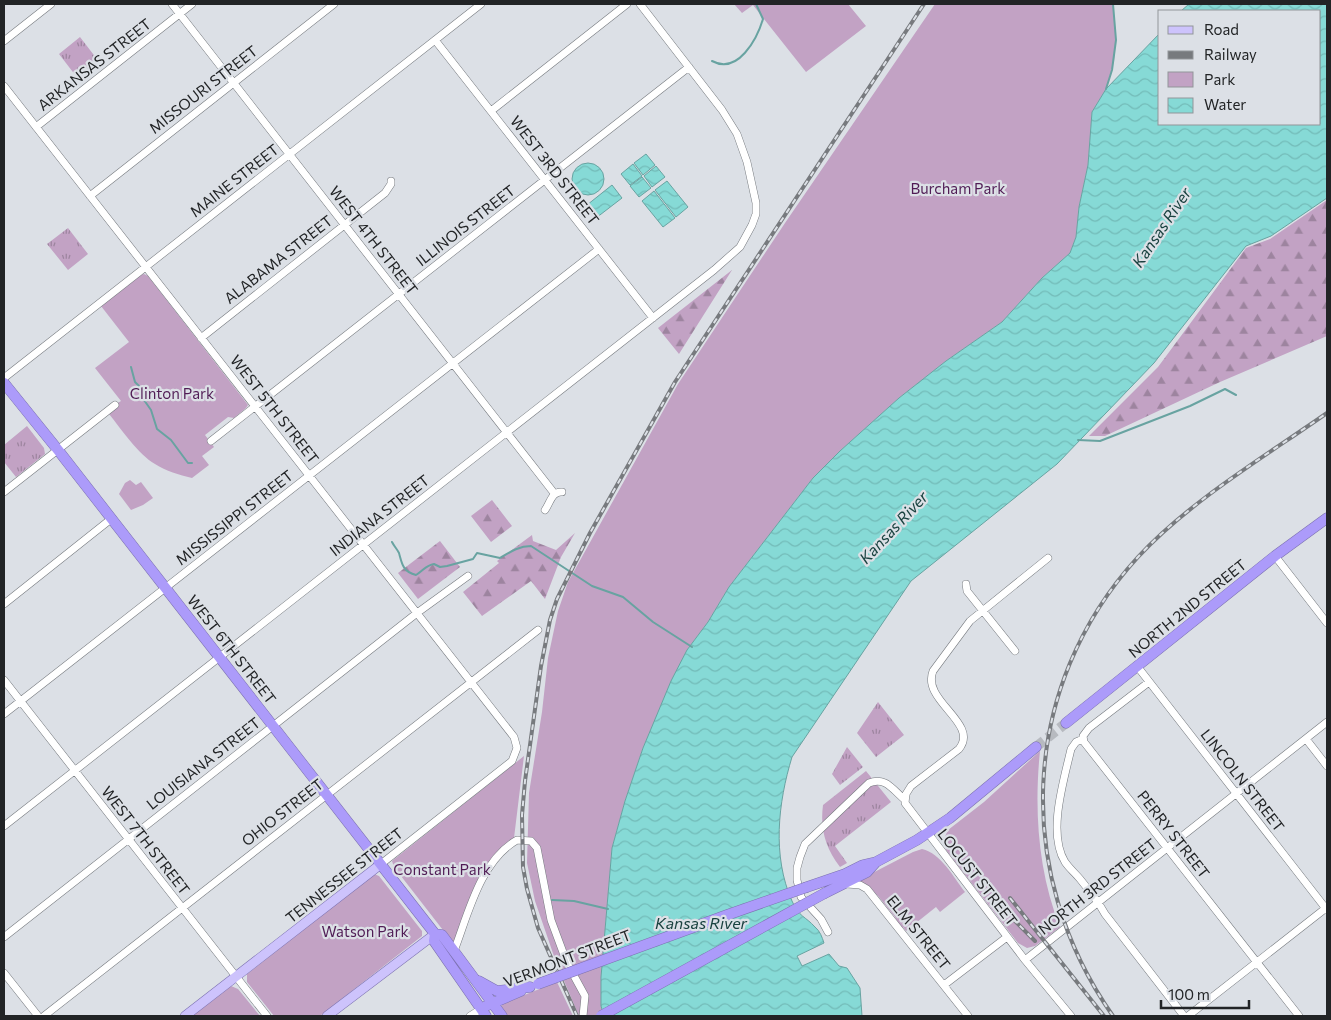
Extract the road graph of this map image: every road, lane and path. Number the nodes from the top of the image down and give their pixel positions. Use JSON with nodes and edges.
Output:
{"nodes":[{"id":1,"x":51,"y":4,"type":"edge"},
{"id":2,"x":172,"y":4,"type":"edge"},
{"id":3,"x":192,"y":4,"type":"edge"},
{"id":4,"x":334,"y":4,"type":"edge"},
{"id":5,"x":481,"y":4,"type":"edge"},
{"id":6,"x":627,"y":4,"type":"edge"},
{"id":7,"x":640,"y":4,"type":"edge"},
{"id":8,"x":180,"y":14,"type":"junction"},
{"id":9,"x":435,"y":40,"type":"junction"},
{"id":10,"x":4,"y":41,"type":"edge"},
{"id":11,"x":689,"y":67,"type":"junction"},
{"id":12,"x":234,"y":83,"type":"junction"},
{"id":13,"x":4,"y":86,"type":"edge"},
{"id":14,"x":491,"y":111,"type":"junction"},
{"id":15,"x":36,"y":127,"type":"junction"},
{"id":16,"x":289,"y":154,"type":"junction"},
{"id":17,"x":545,"y":180,"type":"junction"},
{"id":18,"x":391,"y":181,"type":"dead end"},
{"id":19,"x":90,"y":196,"type":"junction"},
{"id":20,"x":344,"y":225,"type":"junction"},
{"id":21,"x":599,"y":249,"type":"junction"},
{"id":22,"x":145,"y":266,"type":"junction"},
{"id":23,"x":398,"y":294,"type":"junction"},
{"id":24,"x":653,"y":318,"type":"junction"},
{"id":25,"x":201,"y":338,"type":"junction"},
{"id":26,"x":452,"y":363,"type":"junction"},
{"id":27,"x":4,"y":378,"type":"edge"},
{"id":28,"x":4,"y":383,"type":"edge"},
{"id":29,"x":115,"y":405,"type":"dead end"},
{"id":30,"x":255,"y":406,"type":"junction"},
{"id":31,"x":506,"y":432,"type":"junction"},
{"id":32,"x":211,"y":441,"type":"dead end"},
{"id":33,"x":58,"y":450,"type":"junction"},
{"id":34,"x":309,"y":475,"type":"junction"},
{"id":35,"x":4,"y":492,"type":"edge"},
{"id":36,"x":545,"y":510,"type":"dead end"},
{"id":37,"x":111,"y":518,"type":"junction"},
{"id":38,"x":1327,"y":518,"type":"edge"},
{"id":39,"x":363,"y":545,"type":"junction"},
{"id":40,"x":1275,"y":556,"type":"junction"},
{"id":41,"x":1048,"y":558,"type":"dead end"},
{"id":42,"x":468,"y":576,"type":"dead end"},
{"id":43,"x":966,"y":584,"type":"dead end"},
{"id":44,"x":165,"y":588,"type":"junction"},
{"id":45,"x":4,"y":604,"type":"edge"},
{"id":46,"x":982,"y":610,"type":"junction"},
{"id":47,"x":417,"y":613,"type":"junction"},
{"id":48,"x":1327,"y":623,"type":"edge"},
{"id":49,"x":538,"y":630,"type":"dead end"},
{"id":50,"x":1015,"y":651,"type":"dead end"},
{"id":51,"x":219,"y":657,"type":"junction"},
{"id":52,"x":1137,"y":666,"type":"junction"},
{"id":53,"x":4,"y":680,"type":"edge"},
{"id":54,"x":471,"y":682,"type":"junction"},
{"id":55,"x":1149,"y":682,"type":"junction"},
{"id":56,"x":20,"y":701,"type":"junction"},
{"id":57,"x":4,"y":714,"type":"edge"},
{"id":58,"x":1327,"y":722,"type":"edge"},
{"id":59,"x":1066,"y":723,"type":"tunnel mouth"},
{"id":60,"x":273,"y":726,"type":"junction"},
{"id":61,"x":1306,"y":738,"type":"junction"},
{"id":62,"x":1083,"y":739,"type":"junction"},
{"id":63,"x":1036,"y":746,"type":"tunnel mouth"},
{"id":64,"x":517,"y":753,"type":"joint"},
{"id":65,"x":1327,"y":766,"type":"edge"},
{"id":66,"x":75,"y":771,"type":"junction"},
{"id":67,"x":1237,"y":794,"type":"junction"},
{"id":68,"x":327,"y":795,"type":"junction"},
{"id":69,"x":905,"y":800,"type":"junction"},
{"id":70,"x":4,"y":826,"type":"edge"},
{"id":71,"x":927,"y":833,"type":"junction"},
{"id":72,"x":128,"y":839,"type":"junction"},
{"id":73,"x":1168,"y":848,"type":"junction"},
{"id":74,"x":876,"y":862,"type":"junction"},
{"id":75,"x":381,"y":864,"type":"junction"},
{"id":76,"x":839,"y":886,"type":"junction"},
{"id":77,"x":1099,"y":903,"type":"junction"},
{"id":78,"x":182,"y":908,"type":"junction"},
{"id":79,"x":1327,"y":909,"type":"edge"},
{"id":80,"x":828,"y":932,"type":"dead end"},
{"id":81,"x":435,"y":934,"type":"junction"},
{"id":82,"x":4,"y":937,"type":"edge"},
{"id":83,"x":1007,"y":937,"type":"junction"},
{"id":84,"x":454,"y":951,"type":"junction"},
{"id":85,"x":1025,"y":960,"type":"junction"},
{"id":86,"x":1257,"y":962,"type":"junction"},
{"id":87,"x":4,"y":973,"type":"edge"},
{"id":88,"x":469,"y":973,"type":"junction"},
{"id":89,"x":236,"y":976,"type":"junction"},
{"id":90,"x":534,"y":985,"type":"junction"},
{"id":91,"x":944,"y":985,"type":"junction"},
{"id":92,"x":492,"y":1003,"type":"junction"},
{"id":93,"x":484,"y":1013,"type":"edge"},
{"id":94,"x":38,"y":1016,"type":"edge"},
{"id":95,"x":44,"y":1016,"type":"edge"},
{"id":96,"x":185,"y":1016,"type":"edge"},
{"id":97,"x":267,"y":1016,"type":"edge"},
{"id":98,"x":327,"y":1016,"type":"edge"},
{"id":99,"x":470,"y":1016,"type":"edge"},
{"id":100,"x":502,"y":1016,"type":"edge"},
{"id":101,"x":583,"y":1016,"type":"edge"},
{"id":102,"x":601,"y":1016,"type":"edge"},
{"id":103,"x":968,"y":1016,"type":"edge"},
{"id":104,"x":1071,"y":1016,"type":"edge"},
{"id":105,"x":1184,"y":1016,"type":"edge"},
{"id":106,"x":1188,"y":1016,"type":"edge"},
{"id":107,"x":1298,"y":1016,"type":"edge"}],
"edges":[{"from":1,"to":10,"type":"street"},
{"from":2,"to":8,"type":"street","name":"WEST 4TH STREET"},
{"from":3,"to":8,"type":"street","name":"ARKANSAS STREET"},
{"from":4,"to":12,"type":"street","name":"MISSOURI STREET"},
{"from":5,"to":9,"type":"street","name":"MAINE STREET"},
{"from":6,"to":14,"type":"street"},
{"from":7,"to":11,"type":"street"},
{"from":8,"to":12,"type":"street","name":"WEST 4TH STREET"},
{"from":8,"to":15,"type":"street","name":"ARKANSAS STREET"},
{"from":9,"to":14,"type":"street","name":"WEST 3RD STREET"},
{"from":9,"to":16,"type":"street","name":"MAINE STREET"},
{"from":11,"to":17,"type":"street","name":"ILLINOIS STREET"},
{"from":11,"to":24,"type":"street","name":"INDIANA STREET"},
{"from":12,"to":16,"type":"street","name":"WEST 4TH STREET"},
{"from":12,"to":19,"type":"street","name":"MISSOURI STREET"},
{"from":13,"to":15,"type":"street","name":"WEST 5TH STREET"},
{"from":14,"to":17,"type":"street","name":"WEST 3RD STREET"},
{"from":15,"to":19,"type":"street","name":"WEST 5TH STREET"},
{"from":16,"to":20,"type":"street","name":"WEST 4TH STREET"},
{"from":16,"to":22,"type":"street","name":"MAINE STREET"},
{"from":17,"to":21,"type":"street","name":"WEST 3RD STREET"},
{"from":17,"to":23,"type":"street","name":"ILLINOIS STREET"},
{"from":18,"to":20,"type":"street","name":"ALABAMA STREET"},
{"from":19,"to":22,"type":"street","name":"WEST 5TH STREET"},
{"from":20,"to":23,"type":"street","name":"WEST 4TH STREET"},
{"from":20,"to":25,"type":"street","name":"ALABAMA STREET"},
{"from":21,"to":24,"type":"street","name":"WEST 3RD STREET"},
{"from":21,"to":26,"type":"street","name":"MISSISSIPPI STREET"},
{"from":22,"to":25,"type":"street","name":"WEST 5TH STREET"},
{"from":22,"to":27,"type":"street","name":"MAINE STREET"},
{"from":23,"to":26,"type":"street","name":"WEST 4TH STREET"},
{"from":23,"to":30,"type":"street","name":"ILLINOIS STREET"},
{"from":24,"to":31,"type":"street","name":"INDIANA STREET"},
{"from":25,"to":30,"type":"street","name":"WEST 5TH STREET"},
{"from":26,"to":31,"type":"street","name":"WEST 4TH STREET"},
{"from":26,"to":34,"type":"street","name":"MISSISSIPPI STREET"},
{"from":28,"to":33,"type":"highway","name":"WEST 6TH STREET"},
{"from":29,"to":33,"type":"street"},
{"from":30,"to":32,"type":"street","name":"ILLINOIS STREET"},
{"from":30,"to":34,"type":"street","name":"WEST 5TH STREET"},
{"from":31,"to":36,"type":"street","name":"WEST 4TH STREET"},
{"from":31,"to":39,"type":"street","name":"INDIANA STREET"},
{"from":33,"to":35,"type":"street"},
{"from":33,"to":37,"type":"highway","name":"WEST 6TH STREET"},
{"from":34,"to":39,"type":"street","name":"WEST 5TH STREET"},
{"from":34,"to":44,"type":"street","name":"MISSISSIPPI STREET"},
{"from":37,"to":44,"type":"highway","name":"WEST 6TH STREET"},
{"from":37,"to":45,"type":"street"},
{"from":38,"to":40,"type":"highway","name":"NORTH 2ND STREET"},
{"from":39,"to":47,"type":"street","name":"WEST 5TH STREET"},
{"from":39,"to":51,"type":"street","name":"INDIANA STREET"},
{"from":40,"to":48,"type":"street"},
{"from":40,"to":52,"type":"highway","name":"NORTH 2ND STREET"},
{"from":41,"to":46,"type":"street"},
{"from":42,"to":47,"type":"street","name":"LOUISIANA STREET"},
{"from":43,"to":46,"type":"street"},
{"from":44,"to":51,"type":"highway","name":"WEST 6TH STREET"},
{"from":44,"to":56,"type":"street","name":"MISSISSIPPI STREET"},
{"from":46,"to":50,"type":"street"},
{"from":46,"to":69,"type":"street"},
{"from":47,"to":54,"type":"street","name":"WEST 5TH STREET"},
{"from":47,"to":60,"type":"street","name":"LOUISIANA STREET"},
{"from":49,"to":54,"type":"street","name":"OHIO STREET"},
{"from":51,"to":60,"type":"highway","name":"WEST 6TH STREET"},
{"from":51,"to":66,"type":"street","name":"INDIANA STREET"},
{"from":52,"to":55,"type":"street","name":"LINCOLN STREET"},
{"from":52,"to":59,"type":"highway","name":"NORTH 2ND STREET"},
{"from":53,"to":56,"type":"street","name":"WEST 7TH STREET"},
{"from":54,"to":64,"type":"street","name":"WEST 5TH STREET"},
{"from":54,"to":68,"type":"street","name":"OHIO STREET"},
{"from":55,"to":62,"type":"street"},
{"from":55,"to":67,"type":"street","name":"LINCOLN STREET"},
{"from":56,"to":57,"type":"street","name":"MISSISSIPPI STREET"},
{"from":56,"to":66,"type":"street","name":"WEST 7TH STREET"},
{"from":58,"to":61,"type":"street","name":"NORTH 3RD STREET"},
{"from":60,"to":68,"type":"highway","name":"WEST 6TH STREET"},
{"from":60,"to":72,"type":"street","name":"LOUISIANA STREET"},
{"from":61,"to":65,"type":"street"},
{"from":61,"to":67,"type":"street","name":"NORTH 3RD STREET"},
{"from":62,"to":73,"type":"street","name":"PERRY STREET"},
{"from":62,"to":77,"type":"street"},
{"from":63,"to":71,"type":"highway"},
{"from":64,"to":75,"type":"street","name":"TENNESSEE STREET"},
{"from":66,"to":70,"type":"street","name":"INDIANA STREET"},
{"from":66,"to":72,"type":"street","name":"WEST 7TH STREET"},
{"from":67,"to":73,"type":"street","name":"NORTH 3RD STREET"},
{"from":67,"to":79,"type":"street","name":"LINCOLN STREET"},
{"from":68,"to":75,"type":"highway","name":"WEST 6TH STREET"},
{"from":68,"to":78,"type":"street","name":"OHIO STREET"},
{"from":69,"to":71,"type":"street","name":"LOCUST STREET"},
{"from":69,"to":80,"type":"street","name":"LOCUST STREET"},
{"from":71,"to":74,"type":"highway"},
{"from":71,"to":83,"type":"street","name":"LOCUST STREET"},
{"from":72,"to":78,"type":"street","name":"WEST 7TH STREET"},
{"from":72,"to":82,"type":"street","name":"LOUISIANA STREET"},
{"from":73,"to":77,"type":"street","name":"NORTH 3RD STREET"},
{"from":73,"to":86,"type":"street","name":"PERRY STREET"},
{"from":74,"to":76,"type":"highway"},
{"from":74,"to":90,"type":"highway","name":"VERMONT STREET","bridge":true},
{"from":75,"to":81,"type":"highway","name":"WEST 6TH STREET"},
{"from":75,"to":89,"type":"main road","name":"TENNESSEE STREET"},
{"from":76,"to":91,"type":"street","name":"ELM STREET"},
{"from":76,"to":102,"type":"highway","bridge":true},
{"from":77,"to":85,"type":"street","name":"NORTH 3RD STREET"},
{"from":77,"to":105,"type":"street"},
{"from":78,"to":89,"type":"street","name":"WEST 7TH STREET"},
{"from":78,"to":95,"type":"street","name":"OHIO STREET"},
{"from":79,"to":86,"type":"street"},
{"from":81,"to":84,"type":"highway","name":"WEST 6TH STREET"},
{"from":81,"to":93,"type":"highway","name":"WEST 6TH STREET"},
{"from":81,"to":98,"type":"main road"},
{"from":83,"to":85,"type":"street","name":"LOCUST STREET"},
{"from":83,"to":91,"type":"street"},
{"from":84,"to":88,"type":"highway","name":"WEST 6TH STREET"},
{"from":84,"to":101,"type":"street"},
{"from":85,"to":104,"type":"street","name":"LOCUST STREET"},
{"from":86,"to":106,"type":"street"},
{"from":86,"to":107,"type":"street","name":"PERRY STREET"},
{"from":87,"to":94,"type":"street"},
{"from":88,"to":90,"type":"highway"},
{"from":88,"to":92,"type":"highway","name":"WEST 6TH STREET"},
{"from":89,"to":96,"type":"main road","name":"TENNESSEE STREET"},
{"from":89,"to":97,"type":"street","name":"WEST 7TH STREET"},
{"from":90,"to":92,"type":"highway","name":"VERMONT STREET"},
{"from":91,"to":103,"type":"street","name":"ELM STREET"},
{"from":92,"to":93,"type":"highway","name":"VERMONT STREET"},
{"from":92,"to":100,"type":"highway","name":"WEST 6TH STREET"},
{"from":93,"to":99,"type":"street","name":"VERMONT STREET"}]}
